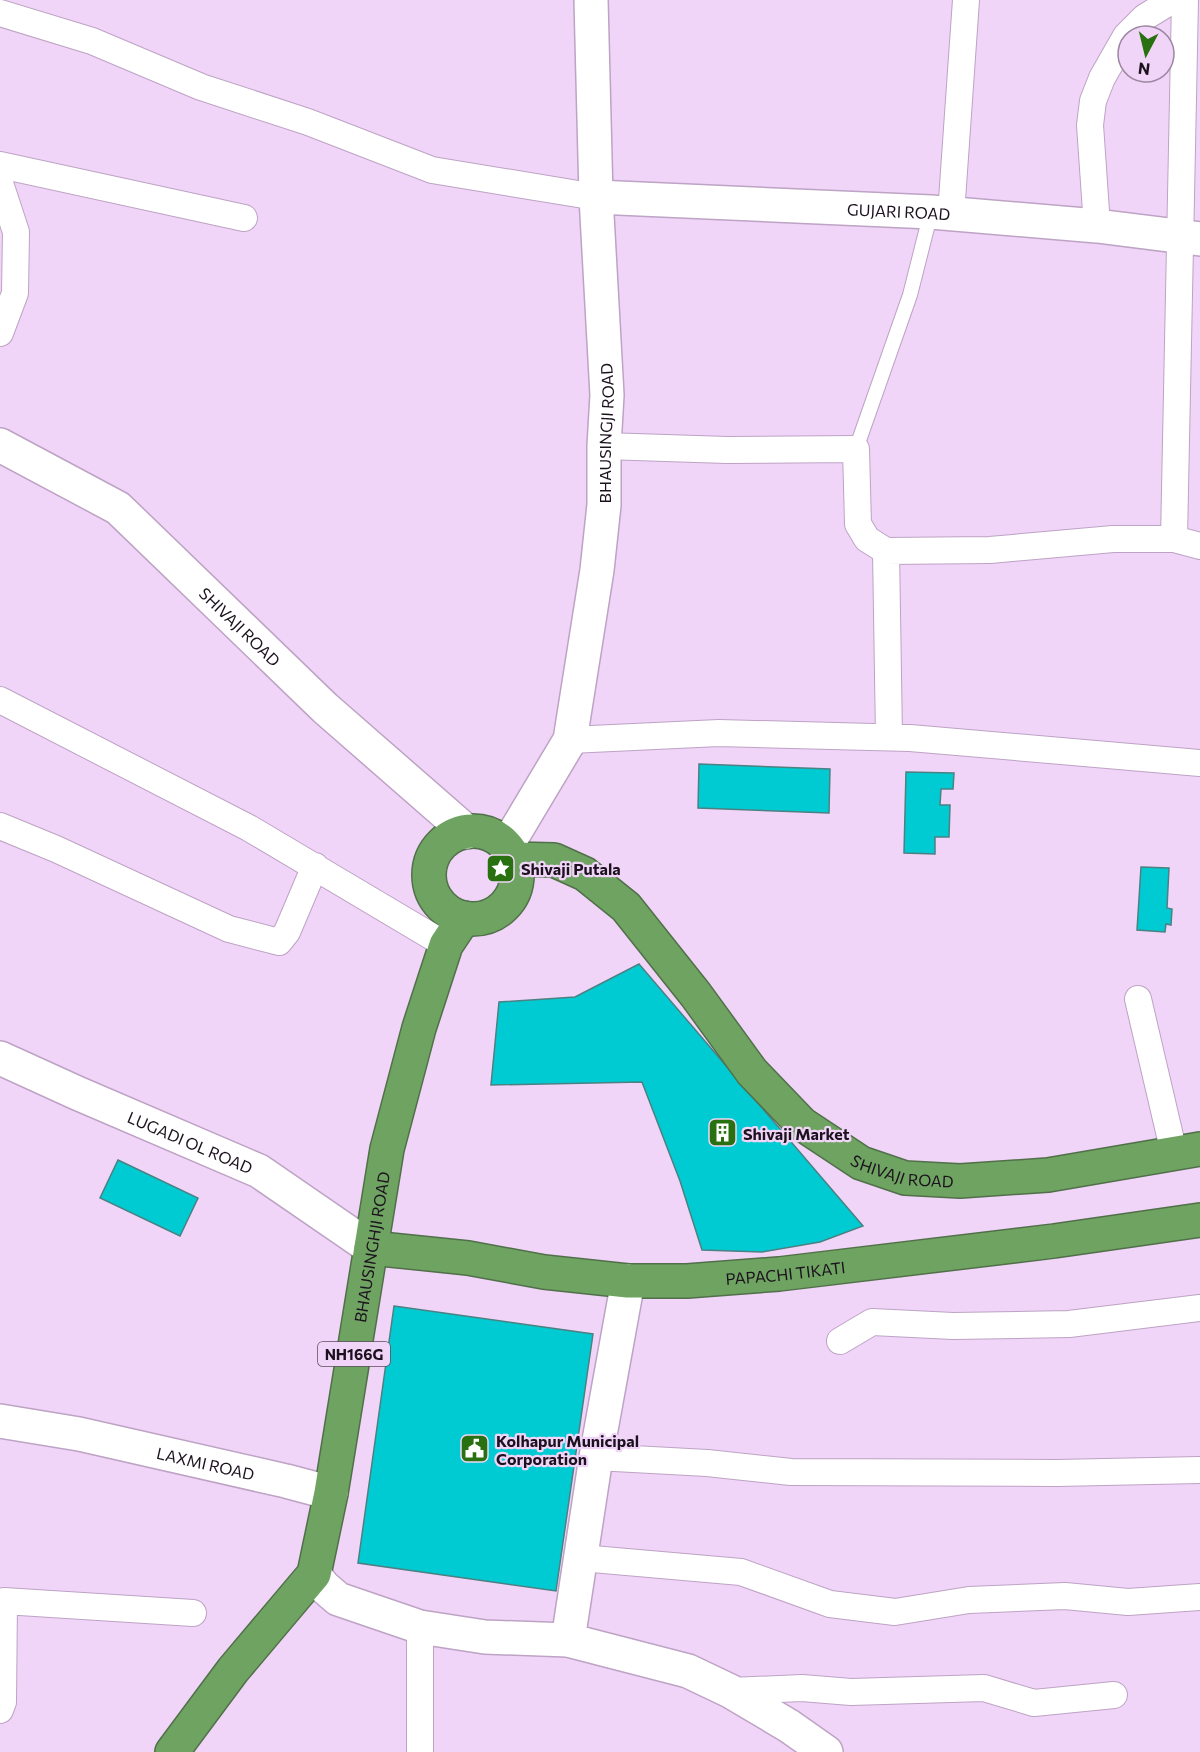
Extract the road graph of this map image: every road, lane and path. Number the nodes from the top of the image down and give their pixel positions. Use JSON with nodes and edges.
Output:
{"nodes":[{"id":1,"x":591,"y":0,"type":"edge"},
{"id":2,"x":966,"y":0,"type":"edge"},
{"id":3,"x":1173,"y":0,"type":"edge"},
{"id":4,"x":1185,"y":0,"type":"edge"},
{"id":5,"x":0,"y":13,"type":"edge"},
{"id":6,"x":0,"y":165,"type":"edge"},
{"id":7,"x":0,"y":183,"type":"edge"},
{"id":8,"x":596,"y":197,"type":"junction"},
{"id":9,"x":941,"y":213,"type":"junction"},
{"id":10,"x":244,"y":218,"type":"dead end"},
{"id":11,"x":1097,"y":226,"type":"junction"},
{"id":12,"x":1190,"y":238,"type":"edge"},
{"id":13,"x":0,"y":333,"type":"edge"},
{"id":14,"x":0,"y":445,"type":"edge"},
{"id":15,"x":604,"y":446,"type":"junction"},
{"id":16,"x":856,"y":449,"type":"junction"},
{"id":17,"x":1174,"y":539,"type":"junction"},
{"id":18,"x":1200,"y":546,"type":"edge"},
{"id":19,"x":886,"y":551,"type":"junction"},
{"id":20,"x":0,"y":700,"type":"edge"},
{"id":21,"x":890,"y":737,"type":"junction"},
{"id":22,"x":570,"y":740,"type":"junction"},
{"id":23,"x":1200,"y":763,"type":"edge"},
{"id":24,"x":0,"y":826,"type":"edge"},
{"id":25,"x":467,"y":832,"type":"junction"},
{"id":26,"x":510,"y":853,"type":"junction"},
{"id":27,"x":315,"y":866,"type":"junction"},
{"id":28,"x":464,"y":918,"type":"junction"},
{"id":29,"x":446,"y":945,"type":"junction"},
{"id":30,"x":1138,"y":999,"type":"dead end"},
{"id":31,"x":0,"y":1058,"type":"edge"},
{"id":32,"x":1187,"y":1151,"type":"edge"},
{"id":33,"x":1200,"y":1220,"type":"edge"},
{"id":34,"x":371,"y":1248,"type":"junction"},
{"id":35,"x":628,"y":1281,"type":"junction"},
{"id":36,"x":1200,"y":1308,"type":"edge"},
{"id":37,"x":840,"y":1341,"type":"dead end"},
{"id":38,"x":0,"y":1421,"type":"edge"},
{"id":39,"x":596,"y":1457,"type":"junction"},
{"id":40,"x":1200,"y":1470,"type":"edge"},
{"id":41,"x":331,"y":1493,"type":"junction"},
{"id":42,"x":581,"y":1558,"type":"junction"},
{"id":43,"x":314,"y":1574,"type":"junction"},
{"id":44,"x":1200,"y":1597,"type":"edge"},
{"id":45,"x":193,"y":1613,"type":"dead end"},
{"id":46,"x":420,"y":1627,"type":"junction"},
{"id":47,"x":568,"y":1640,"type":"junction"},
{"id":48,"x":730,"y":1691,"type":"junction"},
{"id":49,"x":1114,"y":1695,"type":"dead end"},
{"id":50,"x":0,"y":1710,"type":"edge"},
{"id":51,"x":172,"y":1752,"type":"edge"},
{"id":52,"x":420,"y":1752,"type":"edge"},
{"id":53,"x":826,"y":1752,"type":"edge"}],
"edges":[{"from":1,"to":8,"type":"street","name":"BHAUSINGJI ROAD"},
{"from":2,"to":9,"type":"street"},
{"from":3,"to":11,"type":"street"},
{"from":4,"to":12,"type":"street"},
{"from":5,"to":8,"type":"street"},
{"from":6,"to":10,"type":"street"},
{"from":7,"to":13,"type":"street"},
{"from":8,"to":9,"type":"street","name":"GUJARI ROAD"},
{"from":8,"to":15,"type":"street","name":"BHAUSINGJI ROAD"},
{"from":9,"to":11,"type":"street","name":"GUJARI ROAD"},
{"from":9,"to":16,"type":"lane"},
{"from":11,"to":12,"type":"street","name":"GUJARI ROAD"},
{"from":12,"to":17,"type":"street"},
{"from":14,"to":25,"type":"street","name":"SHIVAJI ROAD"},
{"from":15,"to":16,"type":"street"},
{"from":15,"to":22,"type":"street","name":"BHAUSINGJI ROAD"},
{"from":16,"to":19,"type":"street"},
{"from":17,"to":18,"type":"street"},
{"from":17,"to":19,"type":"street"},
{"from":19,"to":21,"type":"street"},
{"from":20,"to":27,"type":"street"},
{"from":21,"to":22,"type":"street"},
{"from":21,"to":23,"type":"street"},
{"from":22,"to":26,"type":"street","name":"BHAUSINGJI ROAD"},
{"from":24,"to":27,"type":"street"},
{"from":25,"to":26,"type":"highway"},
{"from":25,"to":28,"type":"highway"},
{"from":26,"to":28,"type":"highway"},
{"from":26,"to":32,"type":"highway","name":"SHIVAJI ROAD"},
{"from":27,"to":29,"type":"street"},
{"from":28,"to":29,"type":"highway","name":"BHAUSINGHJI ROAD","number":"NH166G"},
{"from":29,"to":34,"type":"highway","name":"BHAUSINGHJI ROAD","number":"NH166G"},
{"from":30,"to":32,"type":"street"},
{"from":31,"to":34,"type":"street","name":"LUGADI OL ROAD"},
{"from":33,"to":35,"type":"highway","name":"PAPACHI TIKATI"},
{"from":34,"to":35,"type":"highway","name":"PAPACHI TIKATI"},
{"from":34,"to":41,"type":"highway","name":"BHAUSINGHJI ROAD","number":"NH166G"},
{"from":35,"to":39,"type":"street"},
{"from":36,"to":37,"type":"street"},
{"from":38,"to":41,"type":"street","name":"LAXMI ROAD"},
{"from":39,"to":40,"type":"street"},
{"from":39,"to":42,"type":"street"},
{"from":41,"to":43,"type":"highway","name":"BHAUSINGHJI ROAD","number":"NH166G"},
{"from":42,"to":44,"type":"street"},
{"from":42,"to":47,"type":"street"},
{"from":43,"to":46,"type":"street"},
{"from":43,"to":51,"type":"highway","name":"BHAUSINGHJI ROAD","number":"NH166G"},
{"from":45,"to":50,"type":"street"},
{"from":46,"to":47,"type":"street"},
{"from":46,"to":52,"type":"street"},
{"from":47,"to":48,"type":"street"},
{"from":48,"to":49,"type":"street"},
{"from":48,"to":53,"type":"street"}]}
